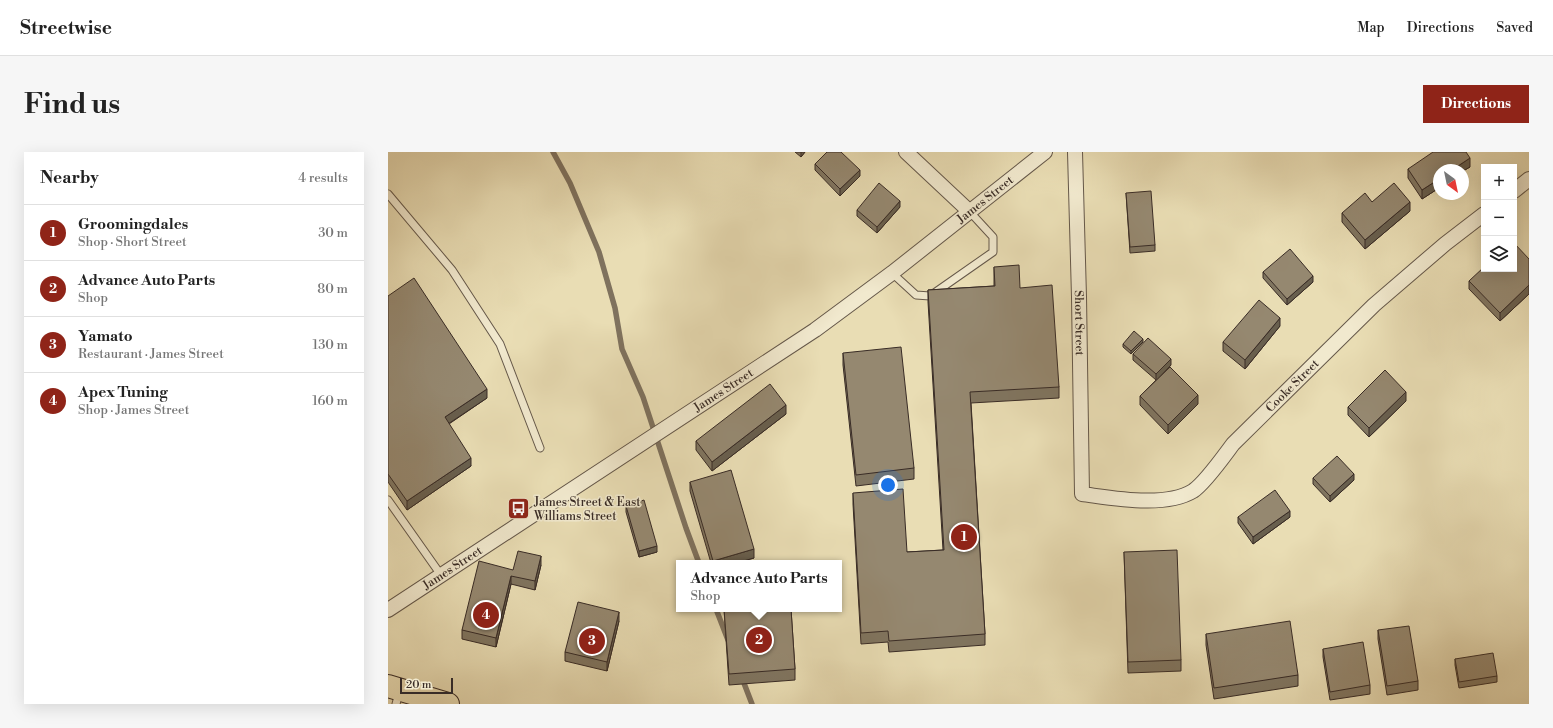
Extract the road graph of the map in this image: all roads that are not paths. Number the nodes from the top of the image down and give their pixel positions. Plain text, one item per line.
1 (906, 152) edge
2 (1045, 152) edge
3 (1075, 152) edge
4 (1529, 179) edge
5 (1517, 189) edge
6 (388, 194) edge
7 (970, 212) junction
8 (1481, 216) edge
9 (892, 273) junction
10 (540, 448) dead end
11 (1082, 494) joint
12 (388, 500) edge
13 (441, 575) junction
14 (388, 610) edge
15 (395, 694) edge
16 (444, 704) edge

1 - 7 street
2 - 7 street, James Street
3 - 11 street, Short Street
4 - 5 street
6 - 10 lane
7 - 9 street, James Street
7 - 9 lane
8 - 11 street, Cooke Street
9 - 13 street, James Street
12 - 13 lane
13 - 14 street, James Street
15 - 16 main road

